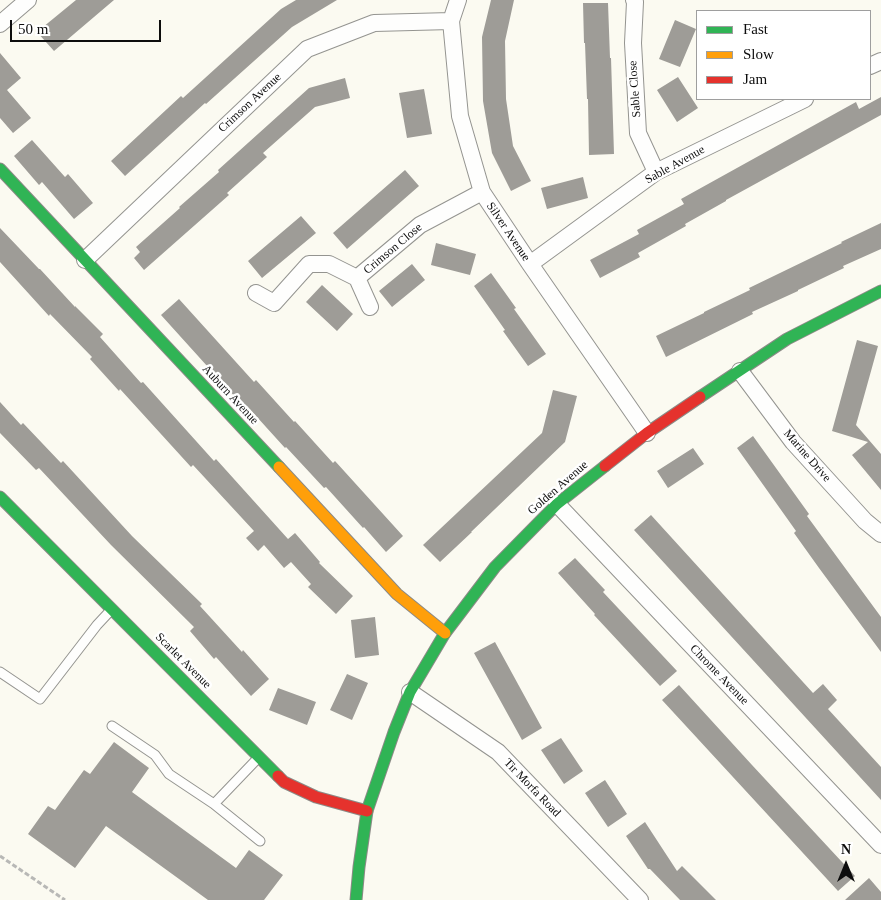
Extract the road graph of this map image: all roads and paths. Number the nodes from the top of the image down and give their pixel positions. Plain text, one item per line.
1 (28, 0) edge
2 (458, 0) edge
3 (638, 1) edge
4 (451, 21) junction
5 (0, 24) edge
6 (802, 100) edge
7 (0, 169) edge
8 (656, 172) junction
9 (482, 192) junction
10 (85, 260) junction
11 (530, 264) junction
12 (357, 278) junction
13 (881, 291) edge
14 (256, 293) dead end
15 (370, 307) dead end
16 (740, 371) junction
17 (647, 433) junction
18 (0, 496) edge
19 (557, 504) junction
20 (881, 534) edge
21 (112, 609) junction
22 (445, 633) junction
23 (0, 672) edge
24 (410, 692) junction
25 (112, 726) dead end
26 (259, 757) junction
27 (214, 804) junction
28 (366, 811) junction
29 (260, 841) dead end
30 (881, 845) edge
31 (0, 856) edge
32 (65, 900) edge
33 (356, 900) edge
34 (640, 900) edge

1 - 5 street
2 - 4 street, Silver Avenue
3 - 8 street, Sable Close
4 - 9 street, Silver Avenue
4 - 10 street, Crimson Avenue
6 - 8 street, Sable Avenue
7 - 10 street, Auburn Avenue
8 - 11 street, Sable Avenue
9 - 11 street, Silver Avenue
9 - 12 street, Crimson Close
10 - 22 street, Auburn Avenue
11 - 17 street, Silver Avenue
12 - 14 street, Crimson Close
12 - 15 street, Crimson Close
13 - 16 street, Golden Avenue
16 - 17 street, Golden Avenue
16 - 20 street, Marine Drive
17 - 19 street, Golden Avenue
18 - 21 street, Scarlet Avenue
19 - 22 street, Golden Avenue
19 - 30 street, Chrome Avenue
21 - 23 lane
21 - 26 street, Scarlet Avenue
22 - 24 street, Golden Avenue
24 - 28 street, Golden Avenue
24 - 34 street, Tir Morfa Road
25 - 27 lane
26 - 27 lane
26 - 28 street, Scarlet Avenue
27 - 29 lane
28 - 33 street, Golden Avenue
31 - 32 path

